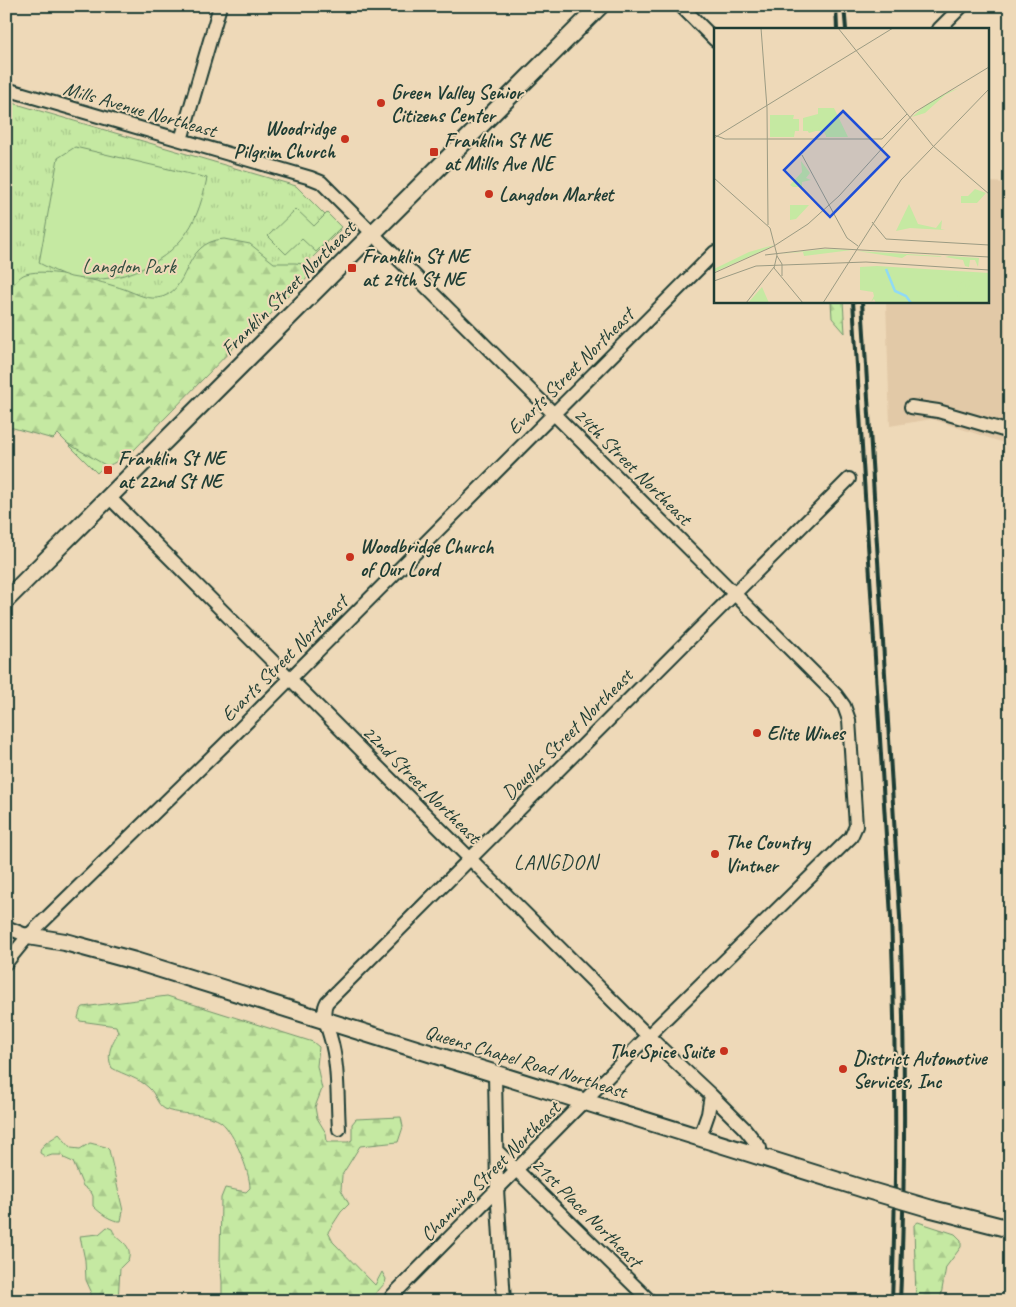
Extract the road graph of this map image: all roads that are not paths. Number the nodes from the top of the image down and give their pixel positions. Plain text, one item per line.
1 (600, 6) edge
2 (681, 6) edge
3 (962, 6) edge
4 (216, 7) edge
5 (940, 28) edge
6 (714, 39) edge
7 (6, 89) edge
8 (181, 140) junction
9 (321, 182) joint
10 (373, 233) junction
11 (714, 253) edge
12 (910, 407) dead end
13 (554, 414) junction
14 (1010, 432) edge
15 (849, 479) dead end
16 (110, 497) junction
17 (734, 593) junction
18 (6, 600) edge
19 (290, 678) junction
20 (856, 807) joint
21 (470, 858) junction
22 (6, 927) edge
23 (28, 936) junction
24 (6, 962) edge
25 (326, 1021) junction
26 (648, 1036) junction
27 (495, 1074) junction
28 (711, 1095) junction
29 (585, 1101) junction
30 (339, 1129) dead end
31 (700, 1137) junction
32 (760, 1148) dead end
33 (497, 1151) junction
34 (517, 1169) junction
35 (498, 1189) junction
36 (1010, 1229) edge
37 (390, 1301) edge
38 (504, 1301) edge
39 (650, 1301) edge

1 - 10 street, Franklin Street Northeast
2 - 6 street
3 - 5 street
4 - 8 street
7 - 8 street, Mills Avenue Northeast
8 - 9 street, Mills Avenue Northeast
9 - 10 street, 24th Street Northeast
10 - 13 street, 24th Street Northeast
10 - 16 street, Franklin Street Northeast
11 - 13 street, Evarts Street Northeast
12 - 14 street
13 - 17 street, 24th Street Northeast
13 - 19 street, Evarts Street Northeast
15 - 17 street, Douglas Street Northeast
16 - 18 street, Franklin Street Northeast
16 - 19 street, 22nd Street Northeast
17 - 20 street, 24th Street Northeast
17 - 21 street, Douglas Street Northeast
19 - 21 street, 22nd Street Northeast
19 - 23 street, Evarts Street Northeast
20 - 26 street, Channing Street Northeast
21 - 25 street, Douglas Street Northeast
21 - 26 street, 22nd Street Northeast
22 - 23 street
23 - 24 street, Evarts Street Northeast
23 - 25 street, Queens Chapel Road Northeast
25 - 27 street, Queens Chapel Road Northeast
25 - 30 street
26 - 28 street, 22nd Street Northeast
26 - 29 street, Channing Street Northeast
27 - 29 street, Queens Chapel Road Northeast
27 - 33 street
28 - 31 street
28 - 32 street, 22nd Street Northeast
29 - 31 street, Queens Chapel Road Northeast
29 - 34 street, Channing Street Northeast
31 - 36 street, Queens Chapel Road Northeast, bridge
33 - 34 street, 21st Place Northeast
33 - 35 street
34 - 35 street, Channing Street Northeast
34 - 39 street, 21st Place Northeast
35 - 37 street, Channing Street Northeast
35 - 38 street

